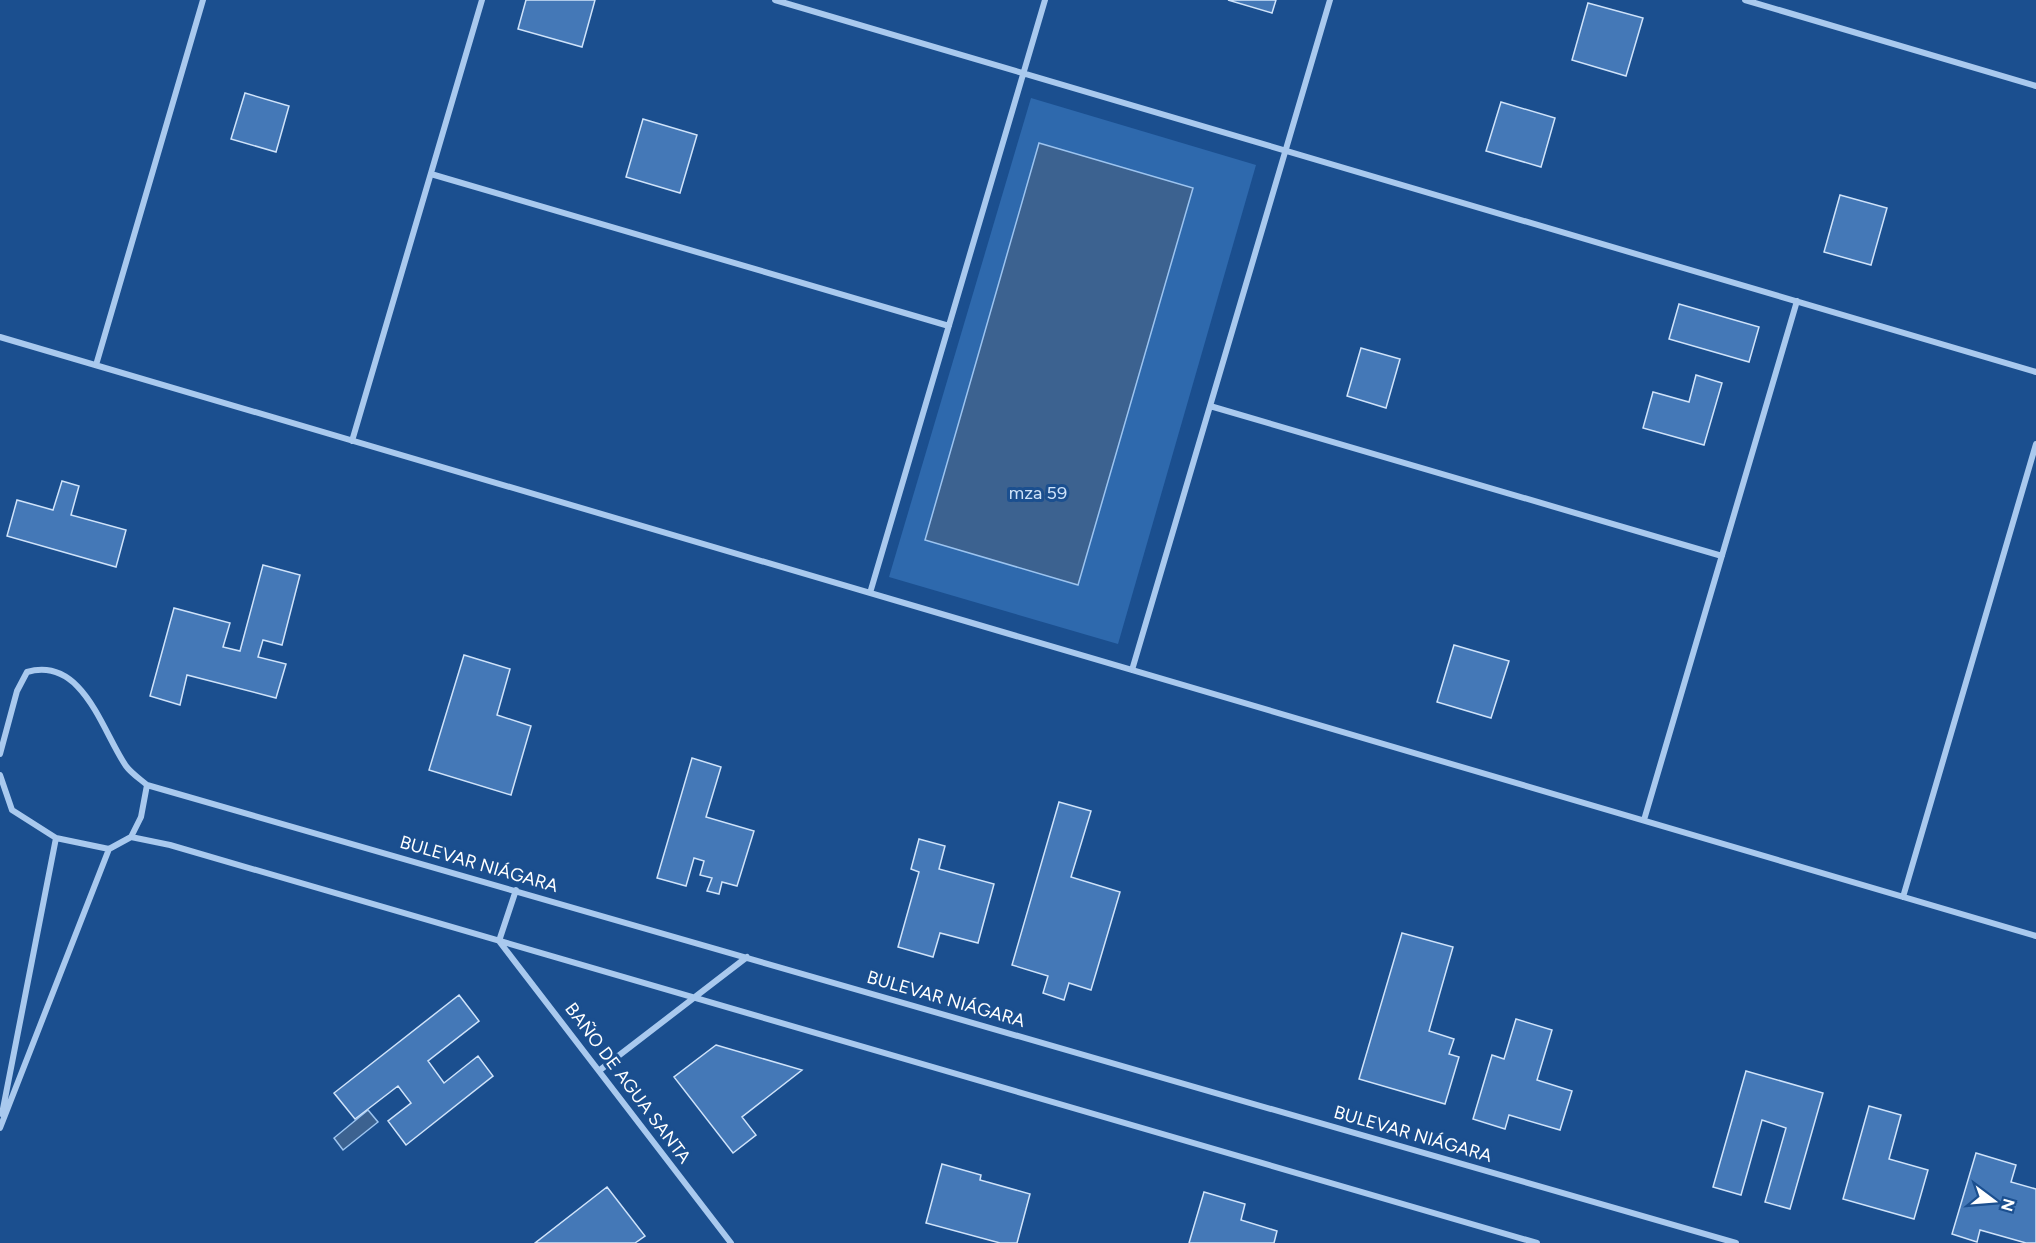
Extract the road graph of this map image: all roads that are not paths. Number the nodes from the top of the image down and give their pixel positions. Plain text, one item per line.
1 (204, 0) edge
2 (482, 0) edge
3 (775, 0) edge
4 (1045, 0) edge
5 (1330, 0) edge
6 (1745, 0) edge
7 (1023, 73) junction
8 (2036, 86) edge
9 (1285, 150) junction
10 (431, 174) junction
11 (1797, 301) junction
12 (949, 326) junction
13 (0, 337) edge
14 (96, 365) junction
15 (2036, 372) edge
16 (1210, 406) junction
17 (352, 441) junction
18 (2036, 444) edge
19 (1722, 556) junction
20 (870, 593) junction
21 (1132, 670) junction
22 (0, 754) edge
23 (0, 775) edge
24 (147, 785) junction
25 (1644, 820) junction
26 (131, 837) junction
27 (56, 838) junction
28 (109, 849) junction
29 (516, 890) junction
30 (1903, 897) junction
31 (2036, 936) edge
32 (500, 941) junction
33 (747, 957) junction
34 (694, 998) junction
35 (600, 1070) junction
36 (0, 1126) edge
37 (731, 1243) edge
38 (1538, 1243) edge
39 (1736, 1243) edge

1 - 14 street
2 - 10 street
3 - 7 street
4 - 7 street
5 - 9 street
6 - 8 street
7 - 9 street
7 - 12 street
9 - 11 street
9 - 16 street
10 - 12 street
10 - 17 street
11 - 15 street
11 - 19 street
12 - 20 street
13 - 14 street
14 - 17 street
16 - 19 street
16 - 21 street
17 - 20 street
18 - 30 street
19 - 25 street
20 - 21 street
21 - 25 street
22 - 24 street, BULEVAR NIÁGARA
23 - 27 street
24 - 26 street
24 - 29 street, BULEVAR NIÁGARA
25 - 30 street
26 - 28 street
26 - 32 street
27 - 28 street
27 - 36 street
28 - 36 street
29 - 32 street
29 - 33 street, BULEVAR NIÁGARA
30 - 31 street
32 - 34 street
32 - 35 street, BAÑO DE AGUA SANTA
33 - 34 street
33 - 39 street, BULEVAR NIÁGARA
34 - 35 street
34 - 38 street
35 - 37 street, BAÑO DE AGUA SANTA

